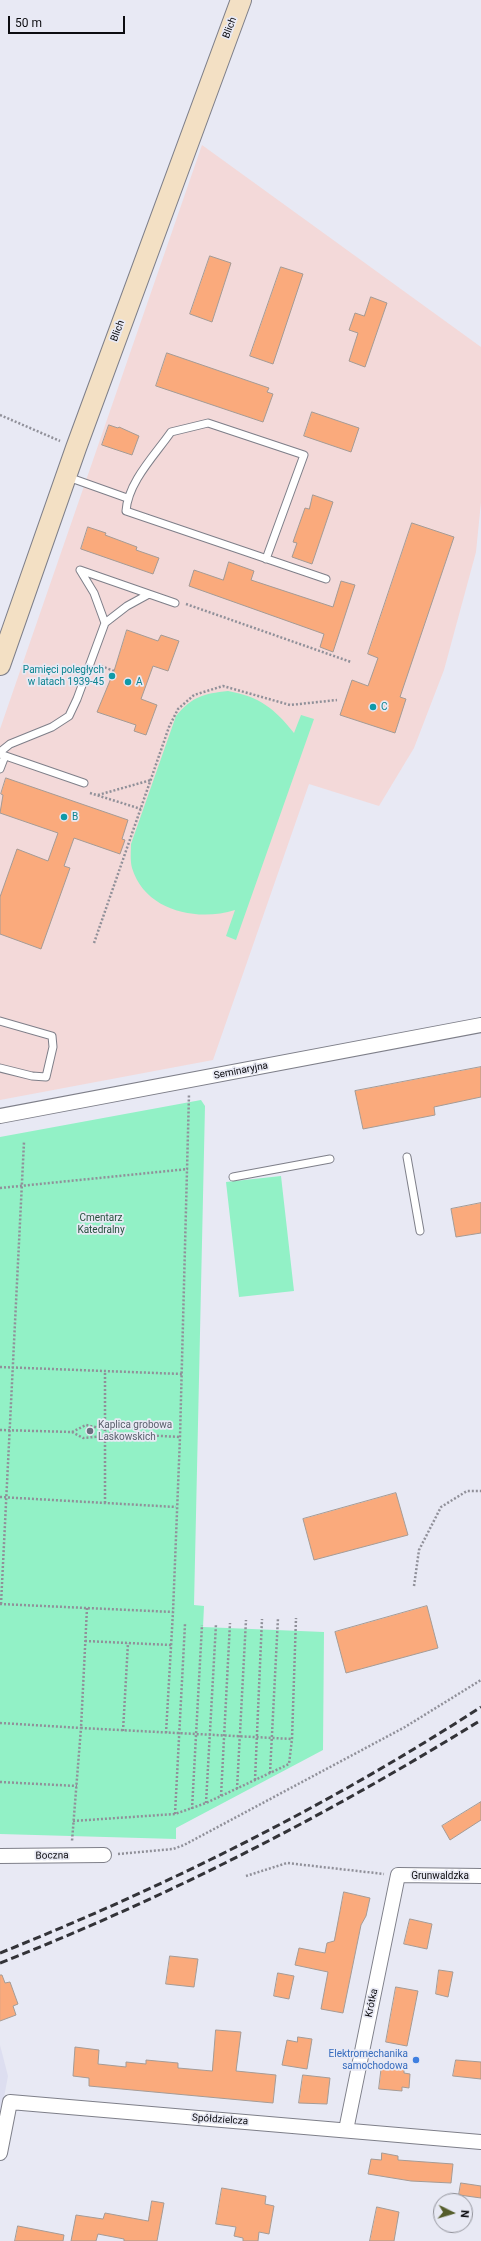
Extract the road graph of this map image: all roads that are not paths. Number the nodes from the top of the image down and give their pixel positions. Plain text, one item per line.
1 (241, 0) edge
2 (65, 476) junction
3 (127, 498) junction
4 (266, 558) junction
5 (326, 579) dead end
6 (149, 594) junction
7 (175, 603) road end
8 (105, 622) junction
9 (0, 665) edge
10 (2, 754) edge
11 (0, 769) edge
12 (84, 783) road end
13 (0, 1021) edge
14 (481, 1025) edge
15 (0, 1068) edge
16 (1, 1116) edge
17 (407, 1157) dead end
18 (330, 1159) dead end
19 (233, 1177) dead end
20 (420, 1231) dead end
21 (104, 1855) road end
22 (0, 1856) edge
23 (398, 1876) joint
24 (481, 1876) edge
25 (346, 2130) junction
26 (481, 2142) edge
27 (0, 2153) edge

1 - 2 street, Blich
2 - 3 lane
2 - 9 street, Blich
3 - 4 lane
3 - 4 lane
4 - 5 lane
6 - 7 lane
6 - 8 lane
6 - 8 lane
8 - 10 lane
10 - 11 lane
10 - 12 lane
13 - 15 lane
14 - 16 street, Seminaryjna
17 - 20 lane
18 - 19 lane
21 - 22 street, Boczna
23 - 24 street, Grunwaldzka
23 - 25 street, Krótka
25 - 26 street, Spółdzielcza
25 - 27 street, Spółdzielcza

